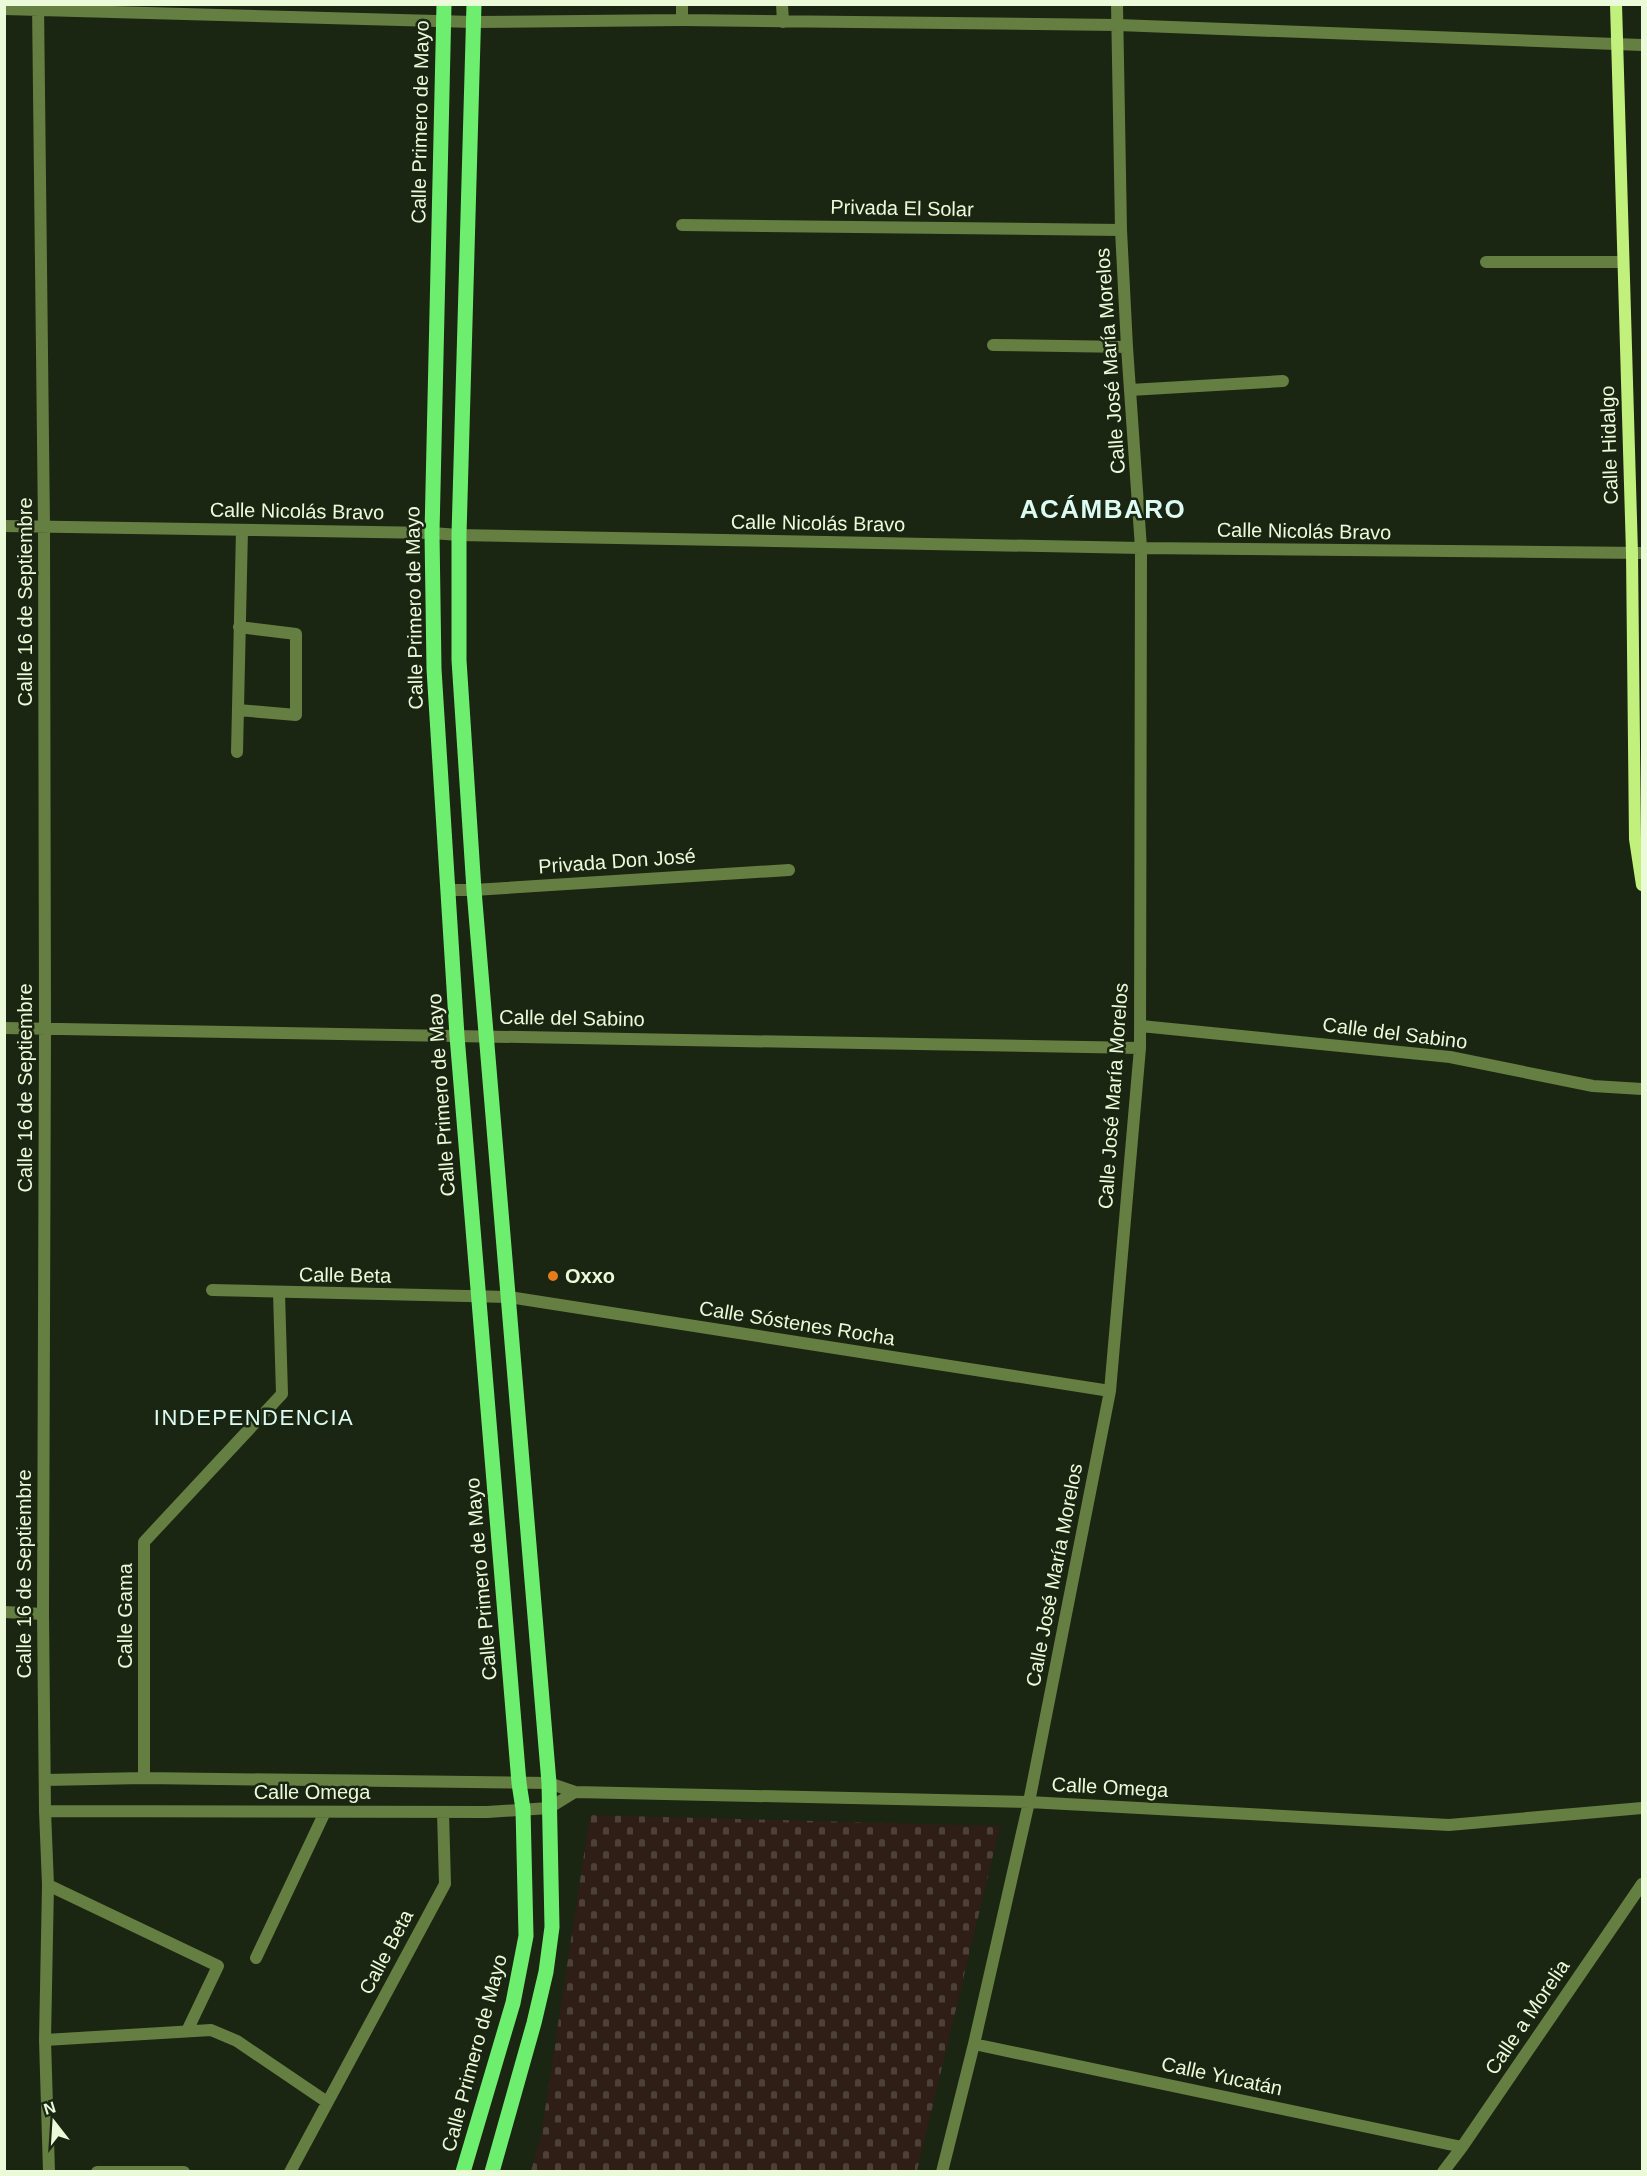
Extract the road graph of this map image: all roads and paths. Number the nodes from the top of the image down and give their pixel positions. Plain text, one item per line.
1 (444, 4) edge
2 (474, 4) edge
3 (682, 4) edge
4 (782, 4) edge
5 (1117, 4) edge
6 (1616, 4) edge
7 (38, 7) edge
8 (4, 9) edge
9 (682, 20) junction
10 (444, 21) junction
11 (473, 22) junction
12 (783, 22) junction
13 (1118, 25) junction
14 (1617, 45) junction
15 (1642, 45) edge
16 (682, 225) dead end
17 (1121, 230) junction
18 (1486, 262) dead end
19 (1623, 262) junction
20 (993, 345) dead end
21 (1127, 347) junction
22 (1283, 381) dead end
23 (1130, 390) junction
24 (4, 526) edge
25 (44, 527) junction
26 (242, 530) junction
27 (432, 533) junction
28 (459, 535) junction
29 (1142, 548) junction
30 (1637, 553) edge
31 (240, 627) junction
32 (238, 710) junction
33 (237, 752) dead end
34 (789, 870) dead end
35 (1642, 885) edge
36 (447, 890) junction
37 (474, 890) junction
38 (1141, 1026) junction
39 (4, 1028) edge
40 (45, 1029) junction
41 (486, 1035) junction
42 (457, 1036) junction
43 (1140, 1048) junction
44 (1642, 1089) edge
45 (212, 1290) dead end
46 (279, 1293) junction
47 (478, 1297) junction
48 (509, 1297) junction
49 (1110, 1391) junction
50 (4, 1612) edge
51 (43, 1614) junction
52 (144, 1778) junction
53 (45, 1779) junction
54 (519, 1783) junction
55 (549, 1783) junction
56 (575, 1792) junction
57 (1029, 1802) junction
58 (549, 1808) junction
59 (1642, 1808) edge
60 (523, 1809) junction
61 (45, 1811) junction
62 (325, 1812) junction
63 (443, 1812) junction
64 (1642, 1884) edge
65 (48, 1885) junction
66 (256, 1958) dead end
67 (187, 2031) junction
68 (45, 2040) junction
69 (974, 2044) junction
70 (327, 2102) junction
71 (1462, 2147) junction
72 (49, 2172) edge
73 (97, 2172) edge
74 (184, 2172) edge
75 (290, 2172) edge
76 (463, 2172) edge
77 (492, 2172) edge
78 (942, 2172) edge
79 (1443, 2172) edge

1 - 10 main road, Calle Primero de Mayo
2 - 11 main road
3 - 9 street
4 - 12 street
5 - 13 street, Calle José María Morelos
6 - 14 street, Calle Hidalgo
7 - 8 street
7 - 10 street
7 - 25 street, Calle 16 de Septiembre
9 - 11 street
9 - 12 street
10 - 11 street
10 - 27 main road, Calle Primero de Mayo
11 - 28 main road
12 - 13 street
13 - 14 street
13 - 17 street, Calle José María Morelos
14 - 15 street
14 - 19 street, Calle Hidalgo
16 - 17 street, Privada El Solar
17 - 21 street, Calle José María Morelos
18 - 19 street
19 - 30 street, Calle Hidalgo
20 - 21 street
21 - 23 street, Calle José María Morelos
22 - 23 street
23 - 29 street, Calle José María Morelos
24 - 25 street, Calle Nicolás Bravo
25 - 26 street, Calle Nicolás Bravo
25 - 40 street, Calle 16 de Septiembre
26 - 27 street, Calle Nicolás Bravo
26 - 31 street
27 - 28 street, Calle Nicolás Bravo
27 - 36 main road, Calle Primero de Mayo
28 - 29 street, Calle Nicolás Bravo
28 - 37 main road
29 - 30 street, Calle Nicolás Bravo
29 - 38 street, Calle José María Morelos
30 - 35 street, Calle Hidalgo
31 - 32 street
31 - 32 street
32 - 33 street
34 - 37 street, Privada Don José
36 - 37 street, Privada Don José
36 - 42 main road, Calle Primero de Mayo
37 - 41 main road
38 - 43 street, Calle José María Morelos
38 - 44 street, Calle del Sabino
39 - 40 street, Calle del Sabino
40 - 42 street, Calle del Sabino
40 - 51 street, Calle 16 de Septiembre
41 - 42 street, Calle del Sabino
41 - 43 street, Calle del Sabino
41 - 48 main road
42 - 47 main road, Calle Primero de Mayo
43 - 49 street, Calle José María Morelos
45 - 46 street, Calle Beta
46 - 47 street, Calle Beta
46 - 52 street, Calle Gama
47 - 48 street, Calle Sóstenes Rocha
47 - 54 main road, Calle Primero de Mayo
48 - 49 street, Calle Sóstenes Rocha
48 - 55 main road
49 - 57 street, Calle José María Morelos
50 - 51 street
51 - 53 street, Calle 16 de Septiembre
52 - 53 street, Calle Omega
52 - 54 street, Calle Omega
53 - 61 street, Calle 16 de Septiembre
54 - 55 street, Calle Omega
54 - 60 main road, Calle Primero de Mayo
55 - 56 street, Calle Omega
55 - 58 main road
56 - 57 street, Calle Omega
56 - 58 street, Calle Omega
57 - 59 street, Calle Omega
57 - 69 street, Calle José María Morelos
58 - 60 street, Calle Omega
58 - 77 main road
60 - 63 street, Calle Omega
60 - 76 main road, Calle Primero de Mayo
61 - 62 street, Calle Omega
61 - 65 street, Calle 16 de Septiembre
62 - 63 street, Calle Omega
62 - 66 street
63 - 70 street, Calle Beta
64 - 71 street, Calle a Morelia
65 - 67 street
65 - 68 street, Calle 16 de Septiembre
67 - 68 street
67 - 70 street
68 - 72 street, Calle 16 de Septiembre
69 - 71 street, Calle Yucatán
69 - 78 street, Calle José María Morelos
70 - 75 street, Calle Beta
71 - 79 street, Calle a Morelia
73 - 74 street

